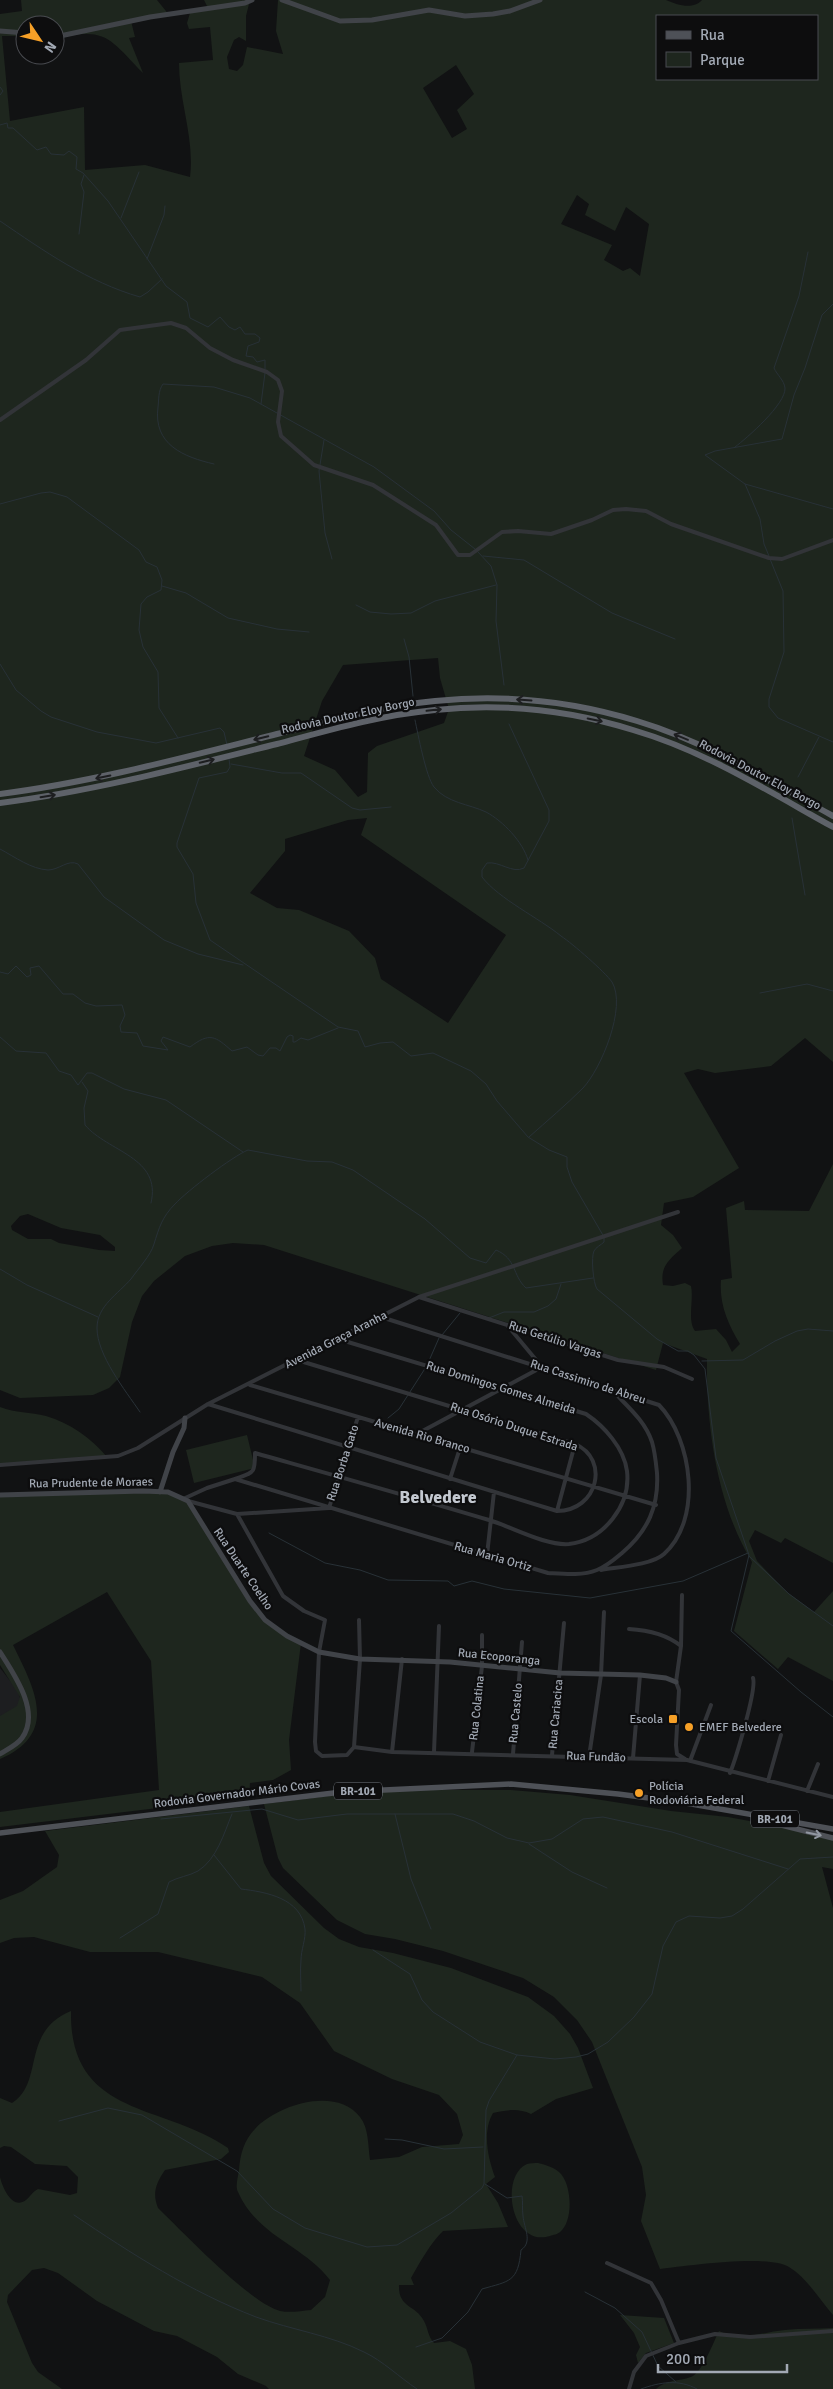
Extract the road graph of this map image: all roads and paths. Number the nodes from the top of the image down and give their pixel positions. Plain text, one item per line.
1 (252, 0) edge
2 (282, 0) edge
3 (540, 0) edge
4 (0, 31) edge
5 (15, 32) edge
6 (65, 35) edge
7 (0, 420) edge
8 (833, 540) edge
9 (0, 794) edge
10 (0, 803) edge
11 (833, 816) edge
12 (833, 827) edge
13 (678, 1212) dead end
14 (419, 1297) junction
15 (381, 1317) junction
16 (507, 1325) junction
17 (338, 1339) junction
18 (297, 1360) junction
19 (542, 1367) junction
20 (692, 1379) dead end
21 (250, 1384) junction
22 (504, 1388) junction
23 (613, 1392) junction
24 (208, 1404) junction
25 (461, 1410) junction
26 (358, 1417) junction
27 (185, 1418) junction
28 (414, 1435) junction
29 (575, 1444) junction
30 (348, 1448) junction
31 (460, 1448) junction
32 (0, 1465) edge
33 (339, 1477) junction
34 (566, 1478) junction
35 (235, 1480) junction
36 (450, 1480) junction
37 (594, 1487) junction
38 (160, 1492) junction
39 (494, 1492) junction
40 (0, 1495) edge
41 (625, 1496) junction
42 (186, 1500) junction
43 (656, 1504) junction
44 (329, 1508) junction
45 (557, 1512) junction
46 (237, 1514) junction
47 (491, 1521) junction
48 (487, 1555) junction
49 (597, 1570) junction
50 (682, 1595) dead end
51 (604, 1612) dead end
52 (359, 1620) dead end
53 (564, 1623) dead end
54 (439, 1626) dead end
55 (629, 1629) dead end
56 (482, 1635) dead end
57 (522, 1642) dead end
58 (681, 1646) junction
59 (0, 1652) edge
60 (319, 1652) junction
61 (360, 1659) junction
62 (402, 1659) junction
63 (440, 1661) junction
64 (482, 1666) junction
65 (520, 1670) junction
66 (560, 1673) junction
67 (601, 1675) junction
68 (640, 1675) junction
69 (753, 1678) dead end
70 (676, 1682) junction
71 (711, 1705) dead end
72 (781, 1735) dead end
73 (354, 1749) junction
74 (392, 1752) junction
75 (434, 1752) junction
76 (472, 1752) junction
77 (0, 1754) edge
78 (513, 1754) junction
79 (552, 1755) junction
80 (589, 1756) junction
81 (633, 1758) junction
82 (689, 1760) junction
83 (818, 1764) dead end
84 (730, 1772) junction
85 (768, 1781) junction
86 (807, 1790) junction
87 (833, 1797) edge
88 (717, 1808) junction
89 (833, 1830) edge
90 (0, 1834) edge
91 (833, 1838) edge
92 (607, 2263) dead end
93 (833, 2331) edge
94 (680, 2343) junction
95 (629, 2389) edge

1 - 6 street
2 - 3 street
4 - 5 street
7 - 8 street
11 -> 9 highway, Rodovia Doutor Eloy Borgo
10 -> 12 highway, Rodovia Doutor Eloy Borgo
13 - 14 street, Avenida Graça Aranha
14 - 15 street, Avenida Graça Aranha
14 - 16 street, Rua Getúlio Vargas
15 - 17 street, Avenida Graça Aranha
15 - 19 street, Rua Cassimiro de Abreu
16 - 19 street
16 - 20 street, Rua Getúlio Vargas
17 - 18 street, Avenida Graça Aranha
17 - 22 street, Rua Domingos Gomes Almeida
18 - 21 street, Avenida Graça Aranha
18 - 25 street, Rua Osório Duque Estrada
19 - 22 street
19 - 23 street, Rua Cassimiro de Abreu
21 - 24 street, Avenida Graça Aranha
21 - 26 street, Avenida Rio Branco
22 - 25 street
22 - 41 street, Rua Domingos Gomes Almeida
23 - 43 street, Rua Maria Ortiz
23 - 49 street, Rua Cassimiro de Abreu
24 - 27 street, Avenida Graça Aranha
24 - 30 street
25 - 28 street
25 - 29 street, Rua Osório Duque Estrada
26 - 28 street, Avenida Rio Branco
26 - 30 street, Rua Borba Gato
27 - 32 street, Avenida Graça Aranha
27 - 38 street
28 - 31 street, Avenida Rio Branco
29 - 34 street
29 - 37 street, Rua Osório Duque Estrada
30 - 33 street, Rua Borba Gato
30 - 36 street
31 - 34 street, Avenida Rio Branco
31 - 36 street
33 - 35 street, Rua Domingos Gomes Almeida
33 - 44 street, Rua Borba Gato
33 - 47 street, Rua Domingos Gomes Almeida
34 - 37 street, Avenida Rio Branco
34 - 45 street
35 - 42 street
35 - 44 street, Rua Maria Ortiz
36 - 39 street
37 - 41 street, Avenida Rio Branco
37 - 45 street
38 - 40 street, Rua Prudente de Moraes
38 - 42 street, Rua Prudente de Moraes
39 - 45 street
39 - 47 street
41 - 43 street, Avenida Rio Branco
41 - 47 street, Rua Domingos Gomes Almeida
42 - 46 street, Rua Prudente de Moraes
42 - 60 street, Rua Duarte Coelho
43 - 49 street, Rua Maria Ortiz
44 - 46 street, Rua Prudente de Moraes
44 - 48 street, Rua Maria Ortiz
46 - 60 street
47 - 48 street
48 - 49 street, Rua Maria Ortiz
50 - 58 street
51 - 67 street
52 - 61 street
53 - 66 street, Rua Cariacica
54 - 63 street
55 - 58 street
56 - 64 street, Rua Colatina
57 - 65 street, Rua Castelo
58 - 70 street
59 - 77 street
60 - 61 street, Rua Ecoporanga
60 - 73 street
61 - 62 street, Rua Ecoporanga
61 - 73 street
62 - 63 street, Rua Ecoporanga
62 - 74 street
63 - 64 street, Rua Ecoporanga
63 - 75 street
64 - 65 street, Rua Ecoporanga
64 - 76 street, Rua Colatina
65 - 66 street, Rua Ecoporanga
65 - 78 street, Rua Castelo
66 - 67 street, Rua Ecoporanga
66 - 79 street, Rua Cariacica
67 - 68 street, Rua Ecoporanga
67 - 80 street
68 - 70 street, Rua Ecoporanga
68 - 81 street
69 - 84 street
70 - 82 street
71 - 82 street
72 - 85 street
73 - 74 street, Rua Fundão
74 - 75 street, Rua Fundão
75 - 76 street, Rua Fundão
76 - 78 street, Rua Fundão
78 - 79 street, Rua Fundão
79 - 80 street, Rua Fundão
80 - 81 street, Rua Fundão
81 - 82 street, Rua Fundão
82 - 84 street, Rua Fundão
83 - 86 street
84 - 85 street, Rua Fundão
85 - 86 street, Rua Fundão
86 - 87 street, Rua Fundão
88 - 89 main road, Rodovia Governador Mário Covas / BR-101
88 - 90 main road, Rodovia Governador Mário Covas / BR-101
88 -> 91 main road
92 - 94 street
93 - 94 street
94 - 95 street

